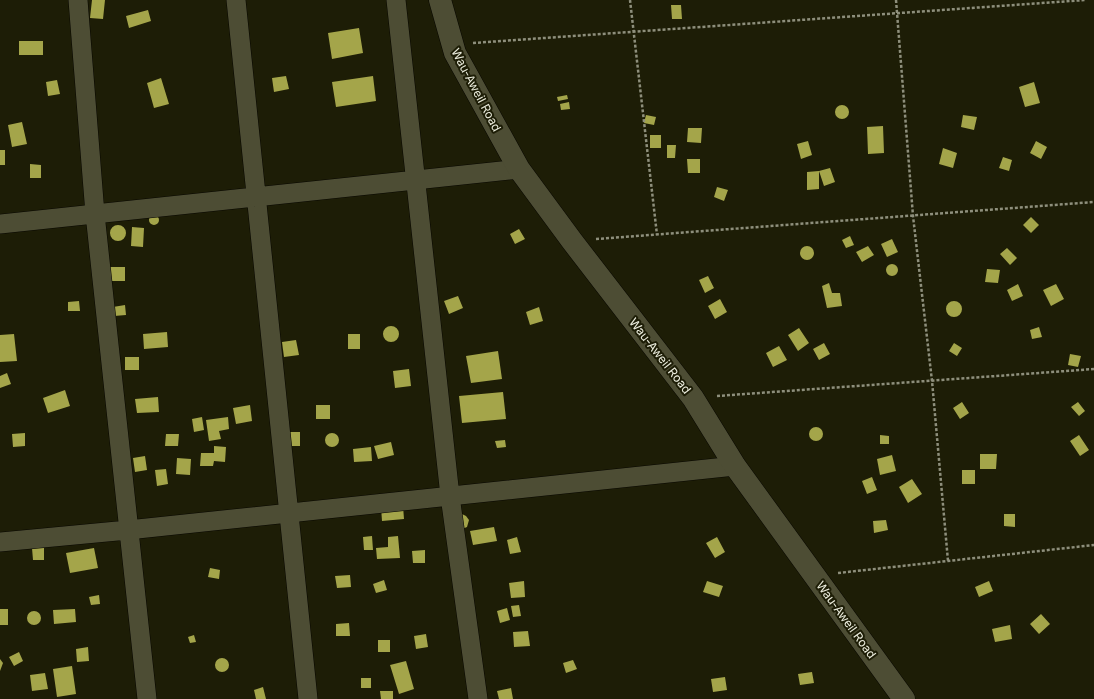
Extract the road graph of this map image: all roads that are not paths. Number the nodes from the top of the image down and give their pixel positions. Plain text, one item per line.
1 (78, 0) edge
2 (236, 0) edge
3 (396, 0) edge
4 (440, 0) edge
5 (519, 170) junction
6 (416, 180) junction
7 (256, 197) junction
8 (95, 214) junction
9 (0, 224) edge
10 (735, 466) junction
11 (450, 496) junction
12 (288, 513) junction
13 (128, 530) junction
14 (0, 542) edge
15 (147, 699) edge
16 (308, 699) edge
17 (478, 699) edge
18 (904, 699) edge

1 - 8 street
2 - 7 street
3 - 6 street
4 - 5 street, Wau-Aweil Road
5 - 6 street
5 - 10 street, Wau-Aweil Road
6 - 7 street
6 - 11 street
7 - 8 street
7 - 12 street
8 - 9 street
8 - 13 street
10 - 11 street
10 - 18 street, Wau-Aweil Road
11 - 12 street
11 - 17 street
12 - 13 street
12 - 16 street
13 - 14 street
13 - 15 street

